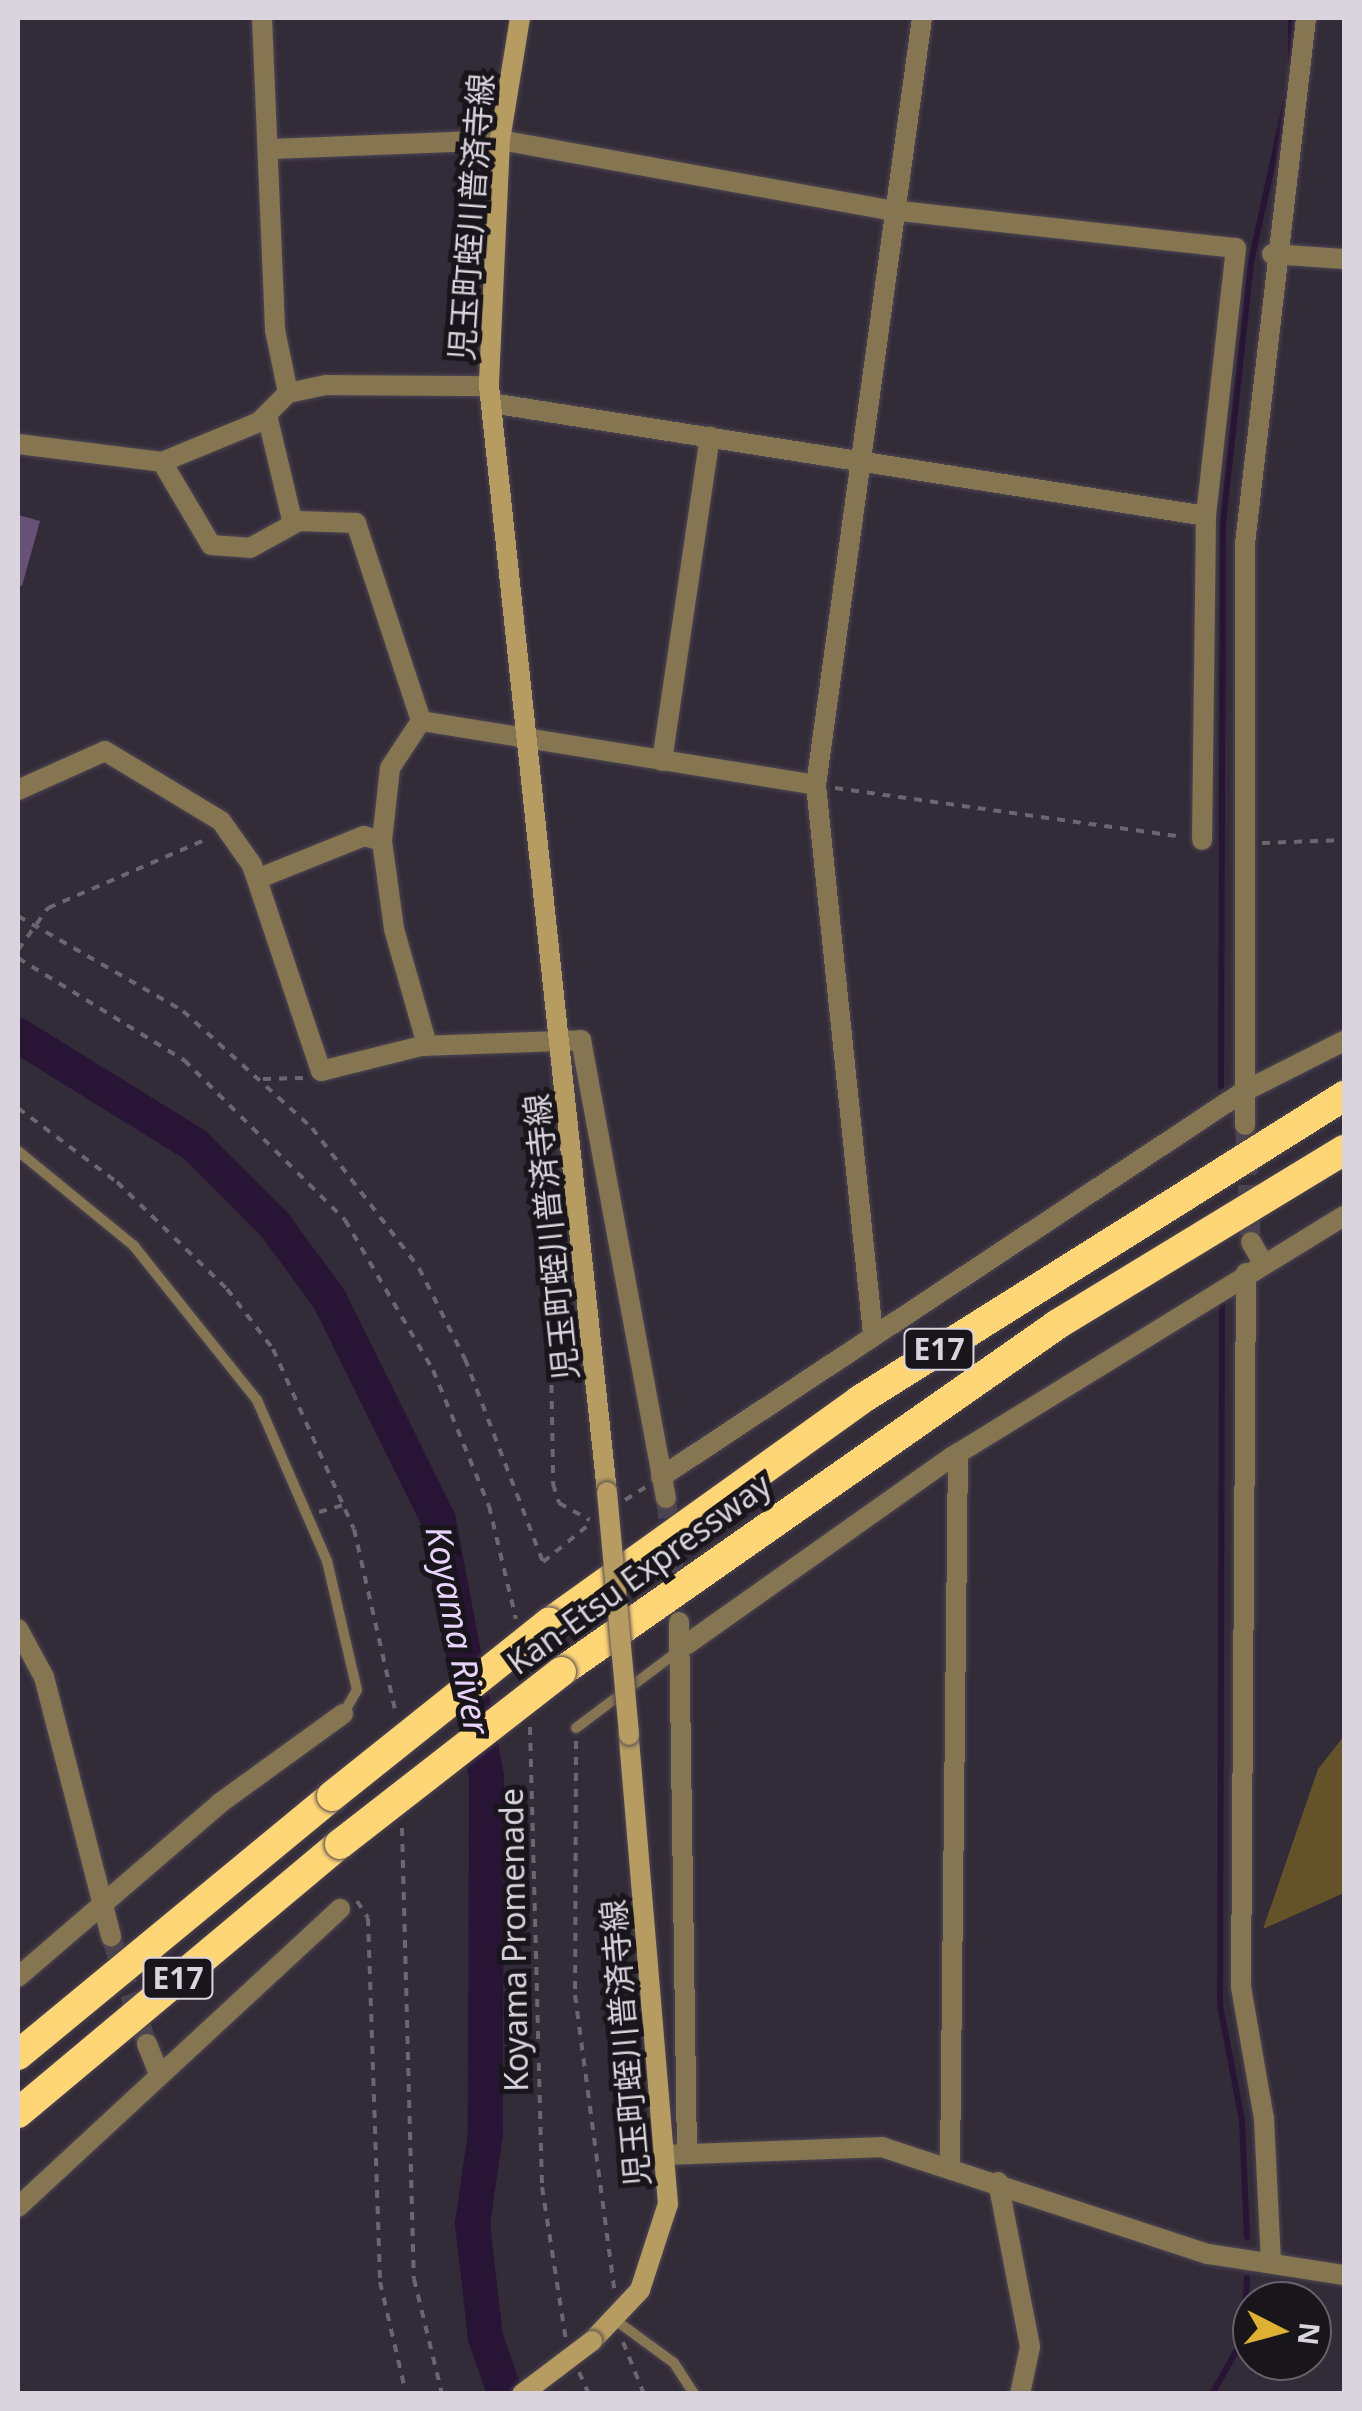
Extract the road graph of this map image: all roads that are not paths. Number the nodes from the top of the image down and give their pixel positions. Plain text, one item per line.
1 (262, 18) edge
2 (520, 18) edge
3 (922, 18) edge
4 (1306, 18) edge
5 (500, 140) junction
6 (269, 149) junction
7 (891, 210) junction
8 (1272, 254) junction
9 (1344, 259) edge
10 (288, 393) junction
11 (490, 395) junction
12 (267, 414) junction
13 (710, 437) junction
14 (18, 444) edge
15 (859, 460) junction
16 (162, 462) junction
17 (1206, 516) junction
18 (292, 524) junction
19 (422, 721) junction
20 (528, 738) junction
21 (662, 761) junction
22 (816, 786) junction
23 (18, 790) edge
24 (1202, 840) road end
25 (382, 841) junction
26 (257, 879) junction
27 (561, 1037) junction
28 (1344, 1041) edge
29 (427, 1046) junction
30 (1243, 1092) junction
31 (1344, 1096) edge
32 (1246, 1124) tunnel mouth
33 (18, 1150) edge
34 (1344, 1150) edge
35 (1344, 1216) edge
36 (1251, 1242) tunnel mouth
37 (1254, 1268) junction
38 (874, 1334) junction
39 (958, 1453) junction
40 (661, 1477) junction
41 (666, 1498) tunnel mouth
42 (679, 1622) tunnel mouth
43 (18, 1630) edge
44 (686, 1645) junction
45 (343, 1714) joint
46 (576, 1728) road end
47 (104, 1900) junction
48 (340, 1910) road end
49 (112, 1937) tunnel mouth
50 (18, 1977) edge
51 (147, 2044) tunnel mouth
52 (18, 2055) edge
53 (159, 2074) junction
54 (18, 2114) edge
55 (676, 2154) junction
56 (950, 2166) junction
57 (998, 2182) junction
58 (18, 2206) edge
59 (1271, 2263) junction
60 (1344, 2275) edge
61 (618, 2322) junction
62 (522, 2394) edge
63 (694, 2394) edge
64 (1020, 2394) edge

1 - 6 street
2 - 5 main road, 児玉町蛭川普済寺線
3 - 7 street
4 - 8 street
5 - 6 street
5 - 7 street
5 - 11 main road, 児玉町蛭川普済寺線
6 - 10 street
7 - 15 street
7 - 17 street
8 - 9 street
8 - 30 street
10 - 11 street
10 - 12 street
11 - 13 street
11 - 20 main road, 児玉町蛭川普済寺線
12 - 16 street
12 - 18 street
13 - 15 street
13 - 21 street
14 - 16 street
15 - 17 street
15 - 22 street
16 - 18 street
17 - 24 street
18 - 19 street
19 - 20 street
19 - 25 street
20 - 21 street
20 - 27 main road, 児玉町蛭川普済寺線
21 - 22 street
22 - 38 street
23 - 26 street
25 - 26 street
25 - 29 street
26 - 29 street
27 - 29 street
27 - 40 street
27 - 55 main road, 児玉町蛭川普済寺線, bridge
28 - 30 street
30 - 32 street
30 - 38 street
31 - 52 highway, Kan-Etsu Expressway / E17, bridge
33 - 45 lane
34 - 54 highway, Kan-Etsu Expressway / E17, bridge
35 - 37 street
36 - 37 street
37 - 39 street
37 - 59 street
38 - 40 street
39 - 44 street
39 - 56 street
40 - 41 street
42 - 44 street
43 - 47 street
44 - 46 lane
44 - 55 street
45 - 47 street
47 - 49 street
47 - 50 street
48 - 53 street
51 - 53 street
53 - 58 street
55 - 56 street
55 - 61 main road, 児玉町蛭川普済寺線
56 - 57 street
57 - 59 street
57 - 64 street
59 - 60 street
61 - 62 main road, 児玉町蛭川普済寺線, bridge
61 - 63 lane

